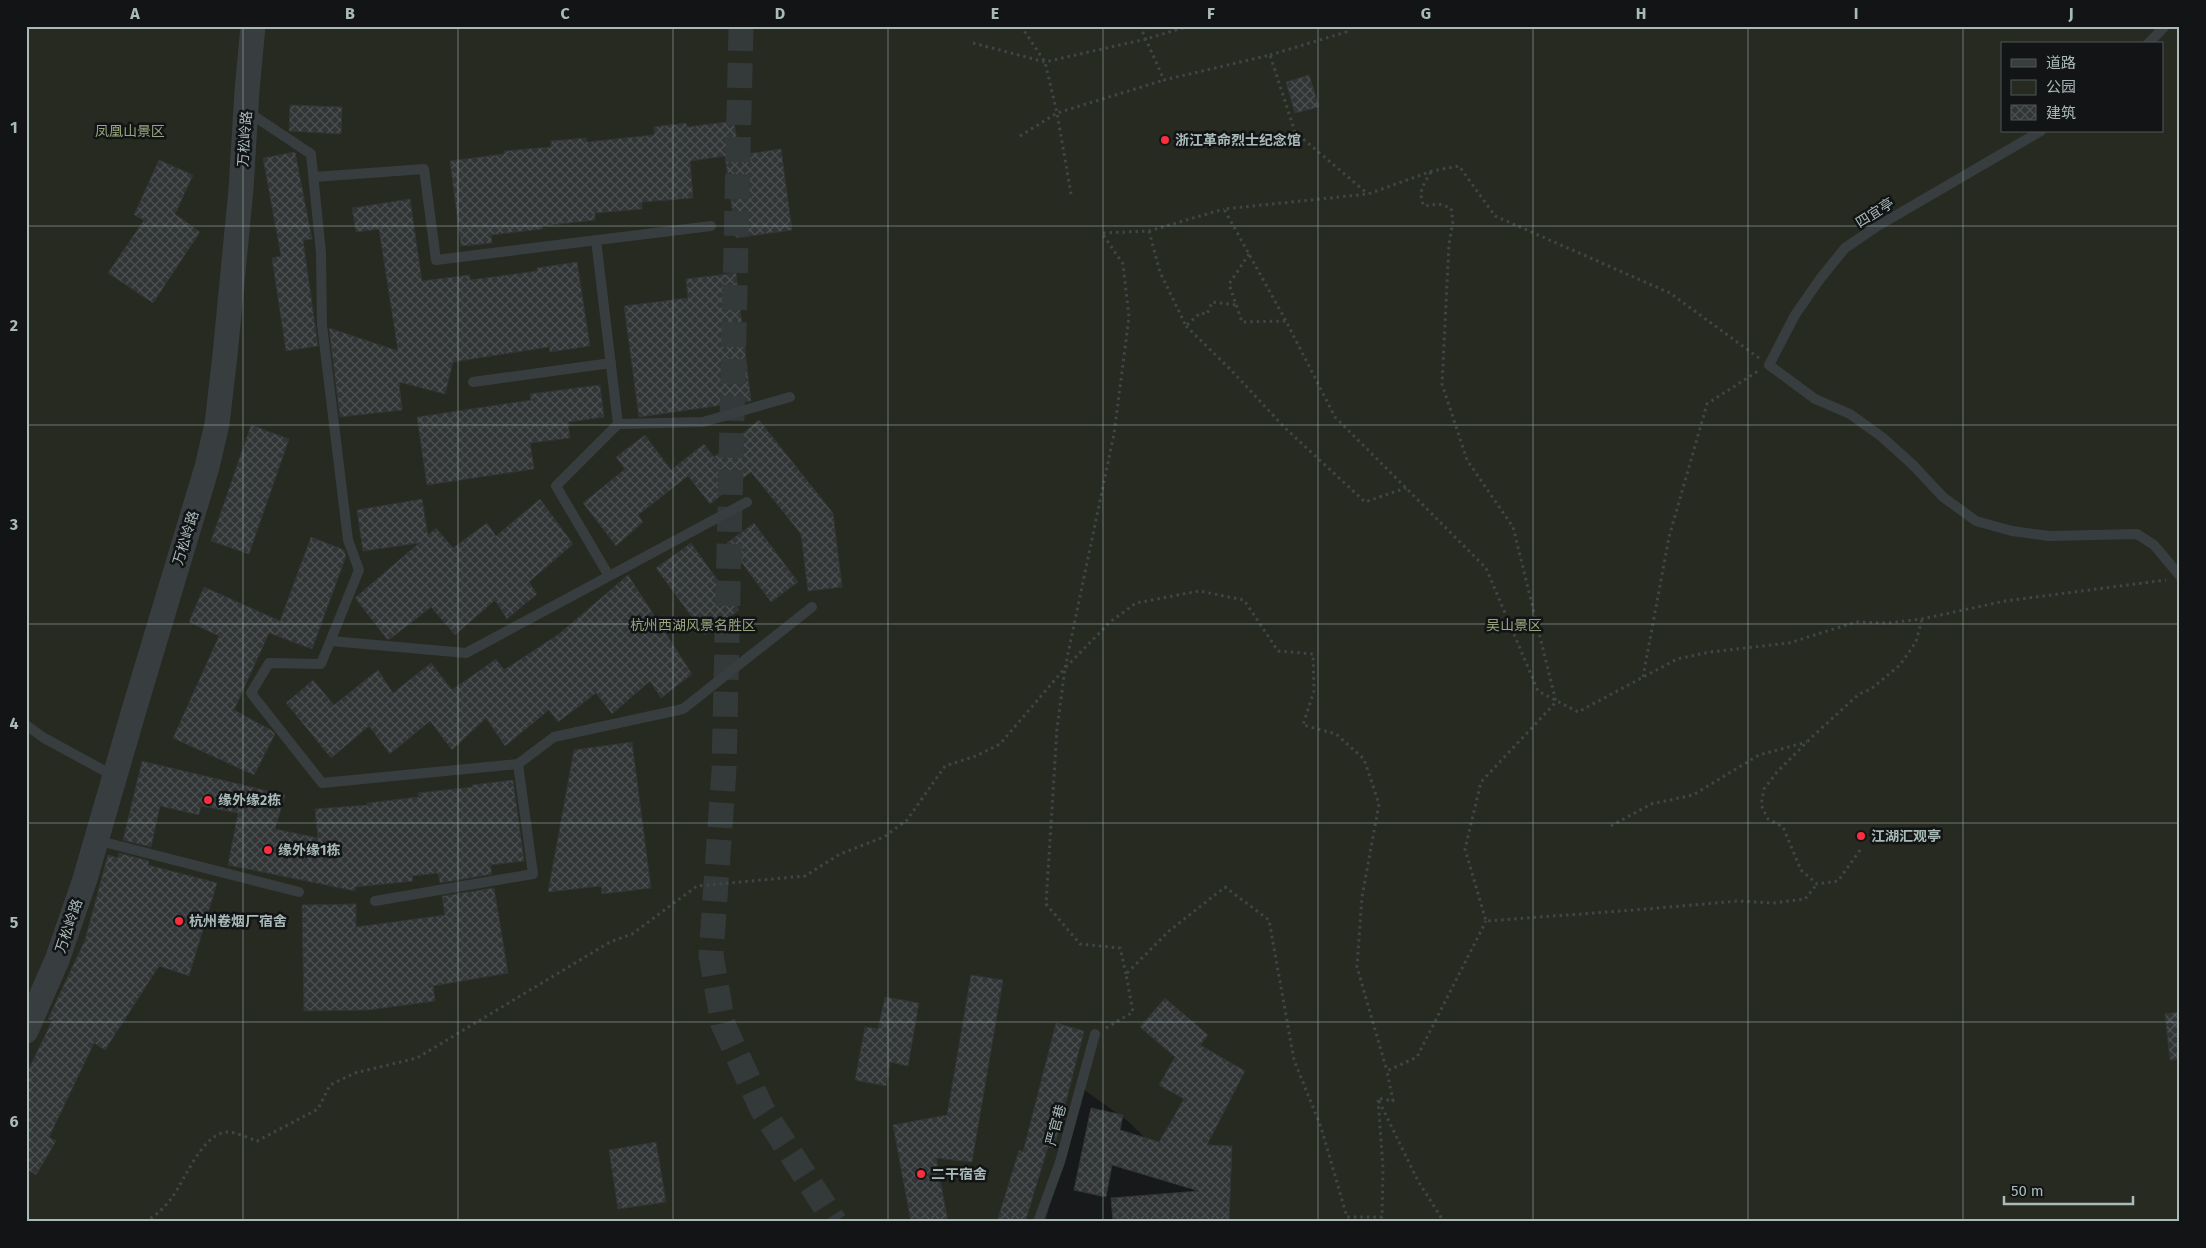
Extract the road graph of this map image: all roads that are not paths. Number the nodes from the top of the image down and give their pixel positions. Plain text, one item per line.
1 (253, 26) edge
2 (2165, 26) edge
3 (2150, 42) edge
4 (247, 112) junction
5 (2039, 132) edge
6 (314, 177) junction
7 (710, 226) dead end
8 (596, 240) junction
9 (611, 362) junction
10 (473, 382) dead end
11 (790, 397) dead end
12 (618, 424) junction
13 (747, 502) dead end
14 (609, 576) junction
15 (2175, 578) edge
16 (812, 607) dead end
17 (331, 641) junction
18 (26, 725) edge
19 (518, 764) junction
20 (114, 777) junction
21 (96, 840) junction
22 (299, 892) dead end
23 (375, 902) dead end
24 (26, 1031) edge
25 (1095, 1034) road end
26 (1038, 1222) edge

1 - 4 street, 万松岭路
2 - 3 lane
4 - 6 lane
4 - 20 street, 万松岭路
5 - 15 lane, 四宜亭
6 - 8 lane
6 - 17 lane
7 - 8 lane
8 - 9 lane
9 - 10 lane
9 - 12 lane
11 - 12 lane
12 - 14 lane
13 - 14 lane
14 - 17 lane
16 - 19 lane
17 - 19 lane
18 - 20 lane
19 - 23 lane
20 - 21 street, 万松岭路
21 - 22 lane
21 - 24 street, 万松岭路
25 - 26 lane, 严官巷

